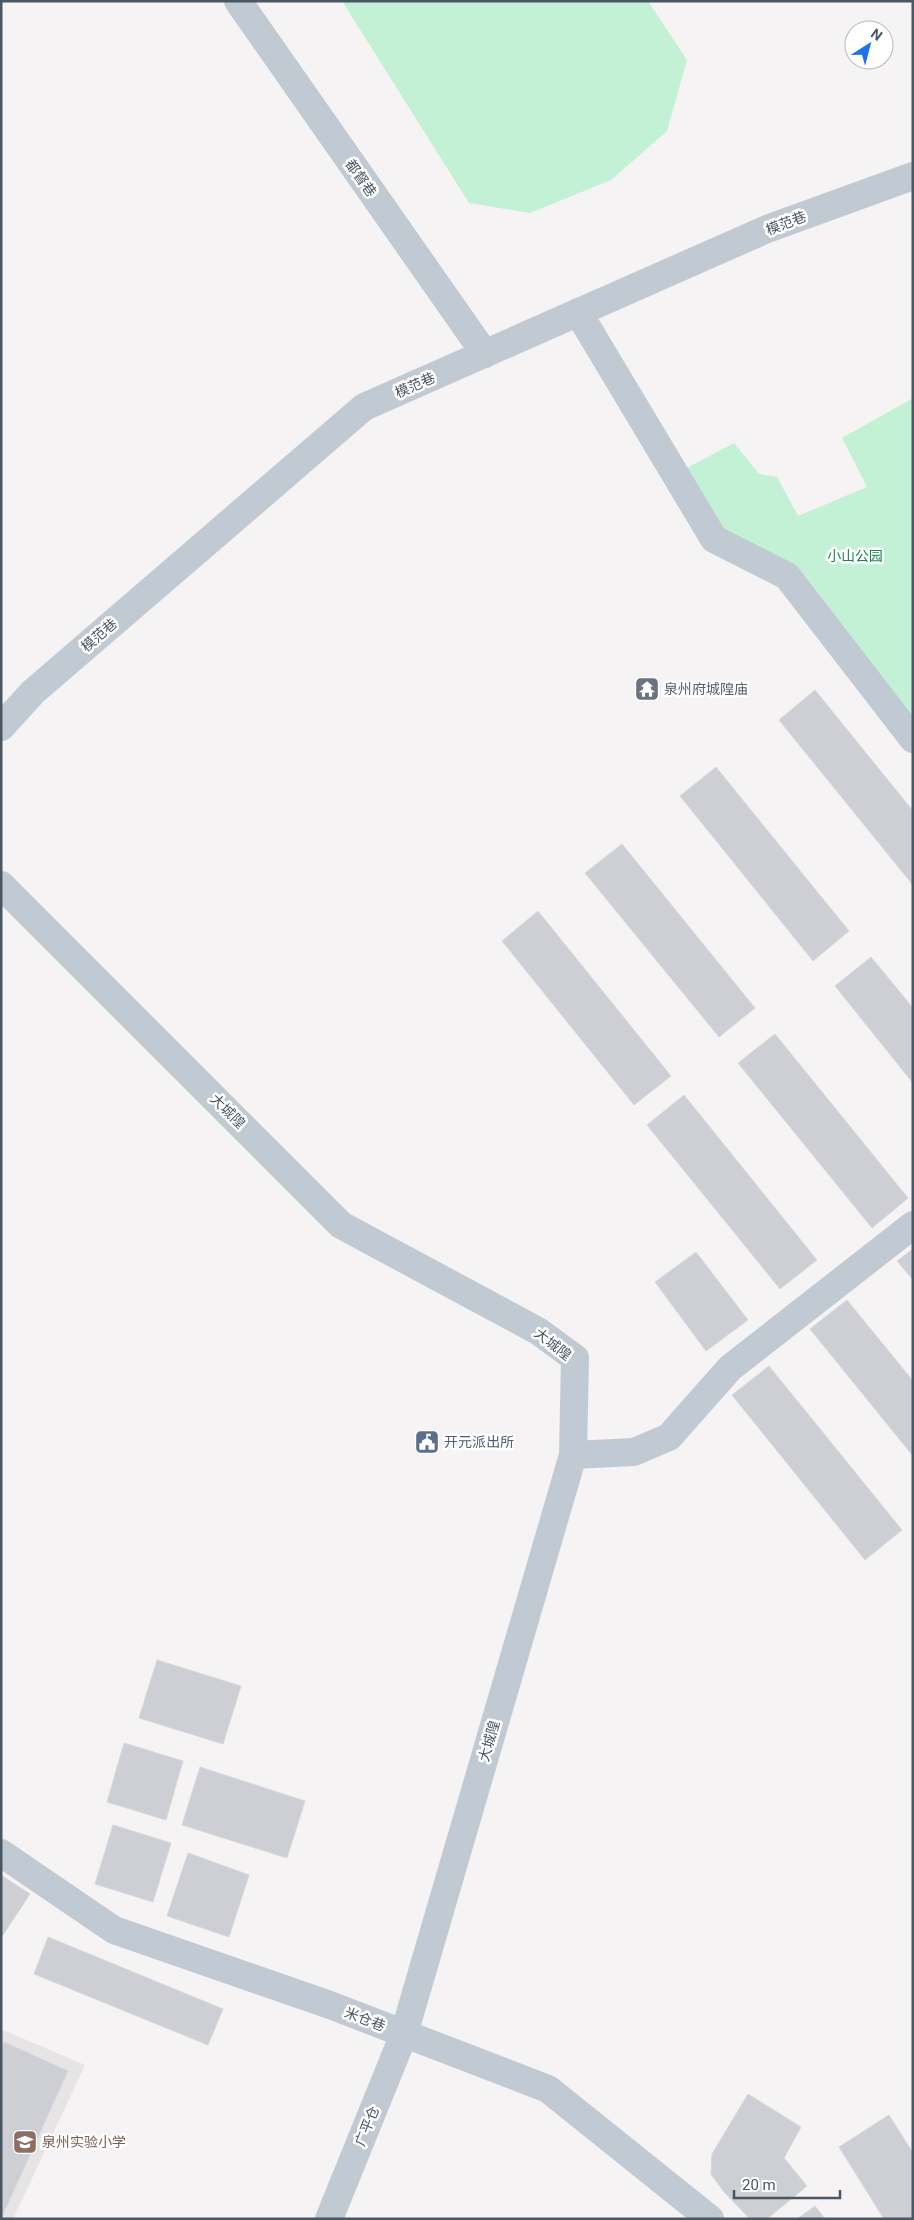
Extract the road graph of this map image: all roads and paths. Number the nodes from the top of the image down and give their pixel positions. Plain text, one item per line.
1 (238, 1) edge
2 (913, 176) edge
3 (578, 312) junction
4 (485, 354) junction
5 (1, 727) edge
6 (913, 739) edge
7 (1, 885) edge
8 (913, 1225) edge
9 (573, 1455) junction
10 (1, 1853) edge
11 (404, 2034) junction
12 (329, 2219) edge
13 (710, 2219) edge

1 - 4 street, 都督巷
2 - 3 street, 模范巷
3 - 4 street, 模范巷
3 - 6 street
4 - 5 street, 模范巷
7 - 9 street, 大城隍
8 - 9 street
9 - 11 street, 大城隍
10 - 11 street, 米仓巷
11 - 12 street, 广平仓
11 - 13 street, 米仓巷

